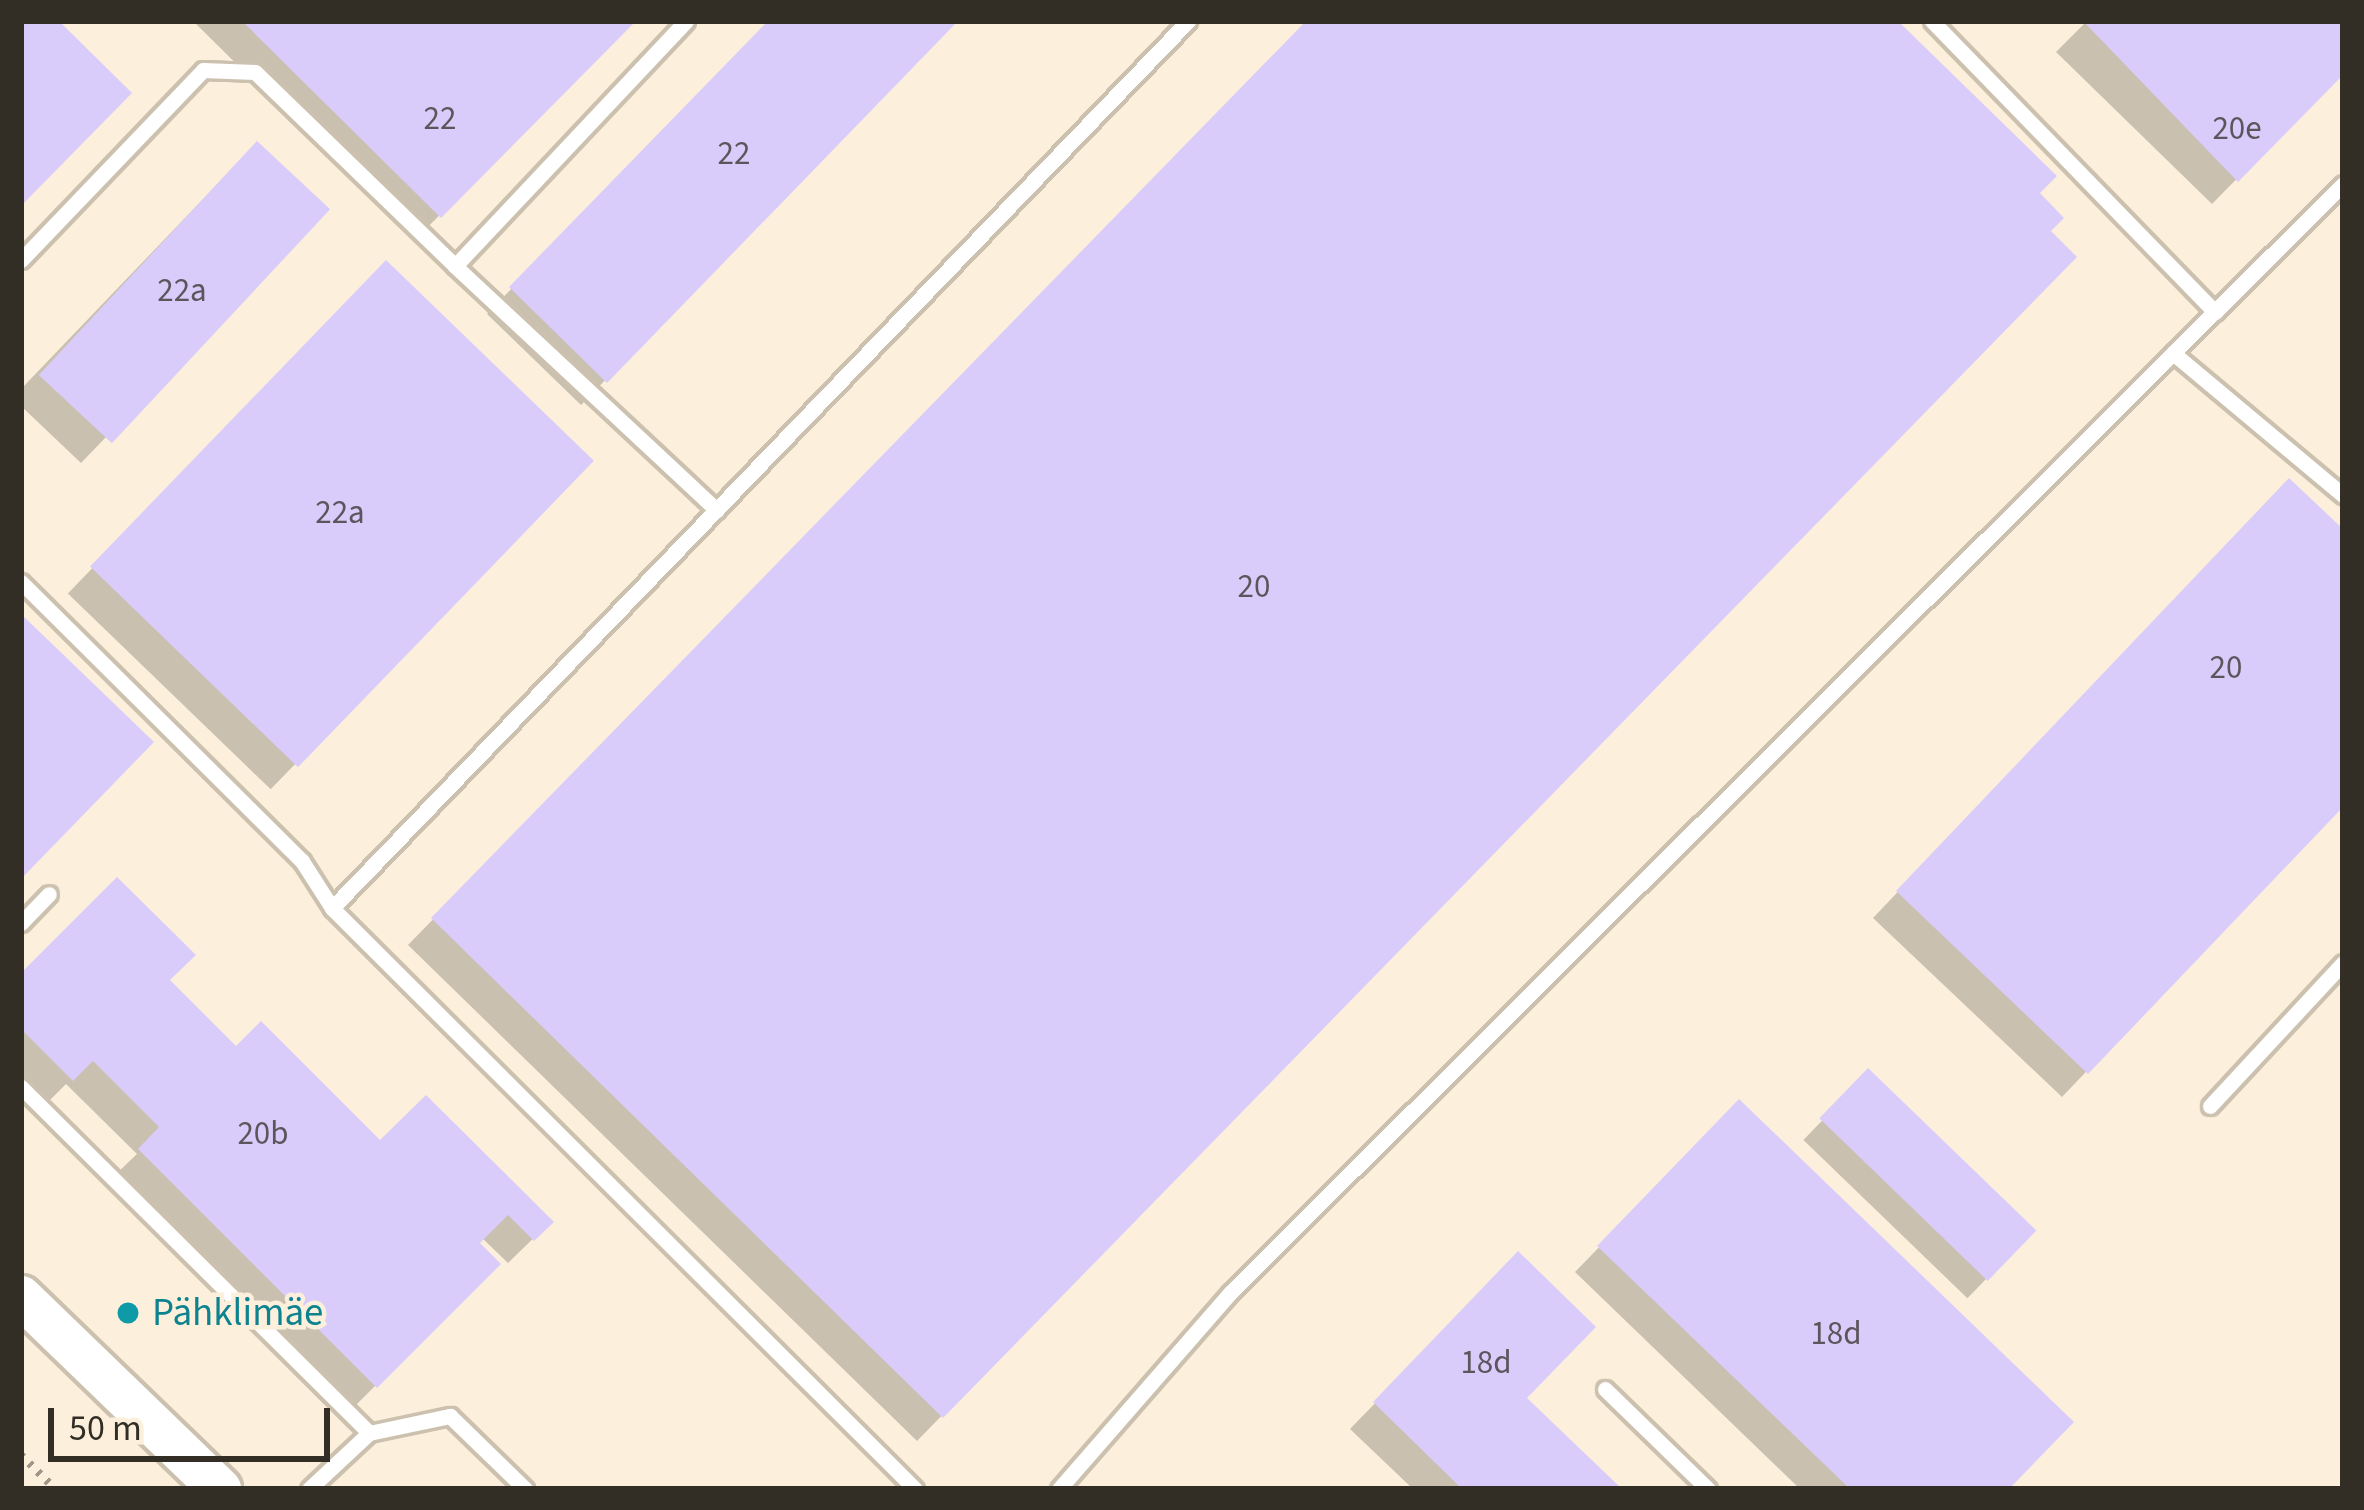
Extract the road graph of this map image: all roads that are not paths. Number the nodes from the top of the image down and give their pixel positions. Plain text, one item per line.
1 (686, 21) edge
2 (1189, 21) edge
3 (1932, 21) edge
4 (2343, 184) edge
5 (21, 260) edge
6 (455, 266) junction
7 (2216, 312) junction
8 (2173, 353) junction
9 (2343, 495) edge
10 (717, 510) junction
11 (21, 582) edge
12 (49, 894) dead end
13 (332, 908) junction
14 (21, 923) edge
15 (2343, 963) edge
16 (21, 1088) edge
17 (2210, 1106) dead end
18 (21, 1297) edge
19 (1605, 1389) dead end
20 (369, 1433) junction
21 (220, 1489) edge
22 (309, 1489) edge
23 (525, 1489) edge
24 (915, 1489) edge
25 (1059, 1489) edge
26 (1708, 1489) edge

1 - 6 lane
2 - 10 lane
3 - 7 lane
4 - 7 lane
5 - 6 lane
6 - 10 lane
7 - 8 lane
8 - 9 lane
8 - 25 lane
10 - 13 lane
11 - 13 lane
12 - 14 lane
13 - 24 lane
15 - 17 lane
16 - 20 lane
18 - 21 main road
19 - 26 lane
20 - 22 lane
20 - 23 lane

